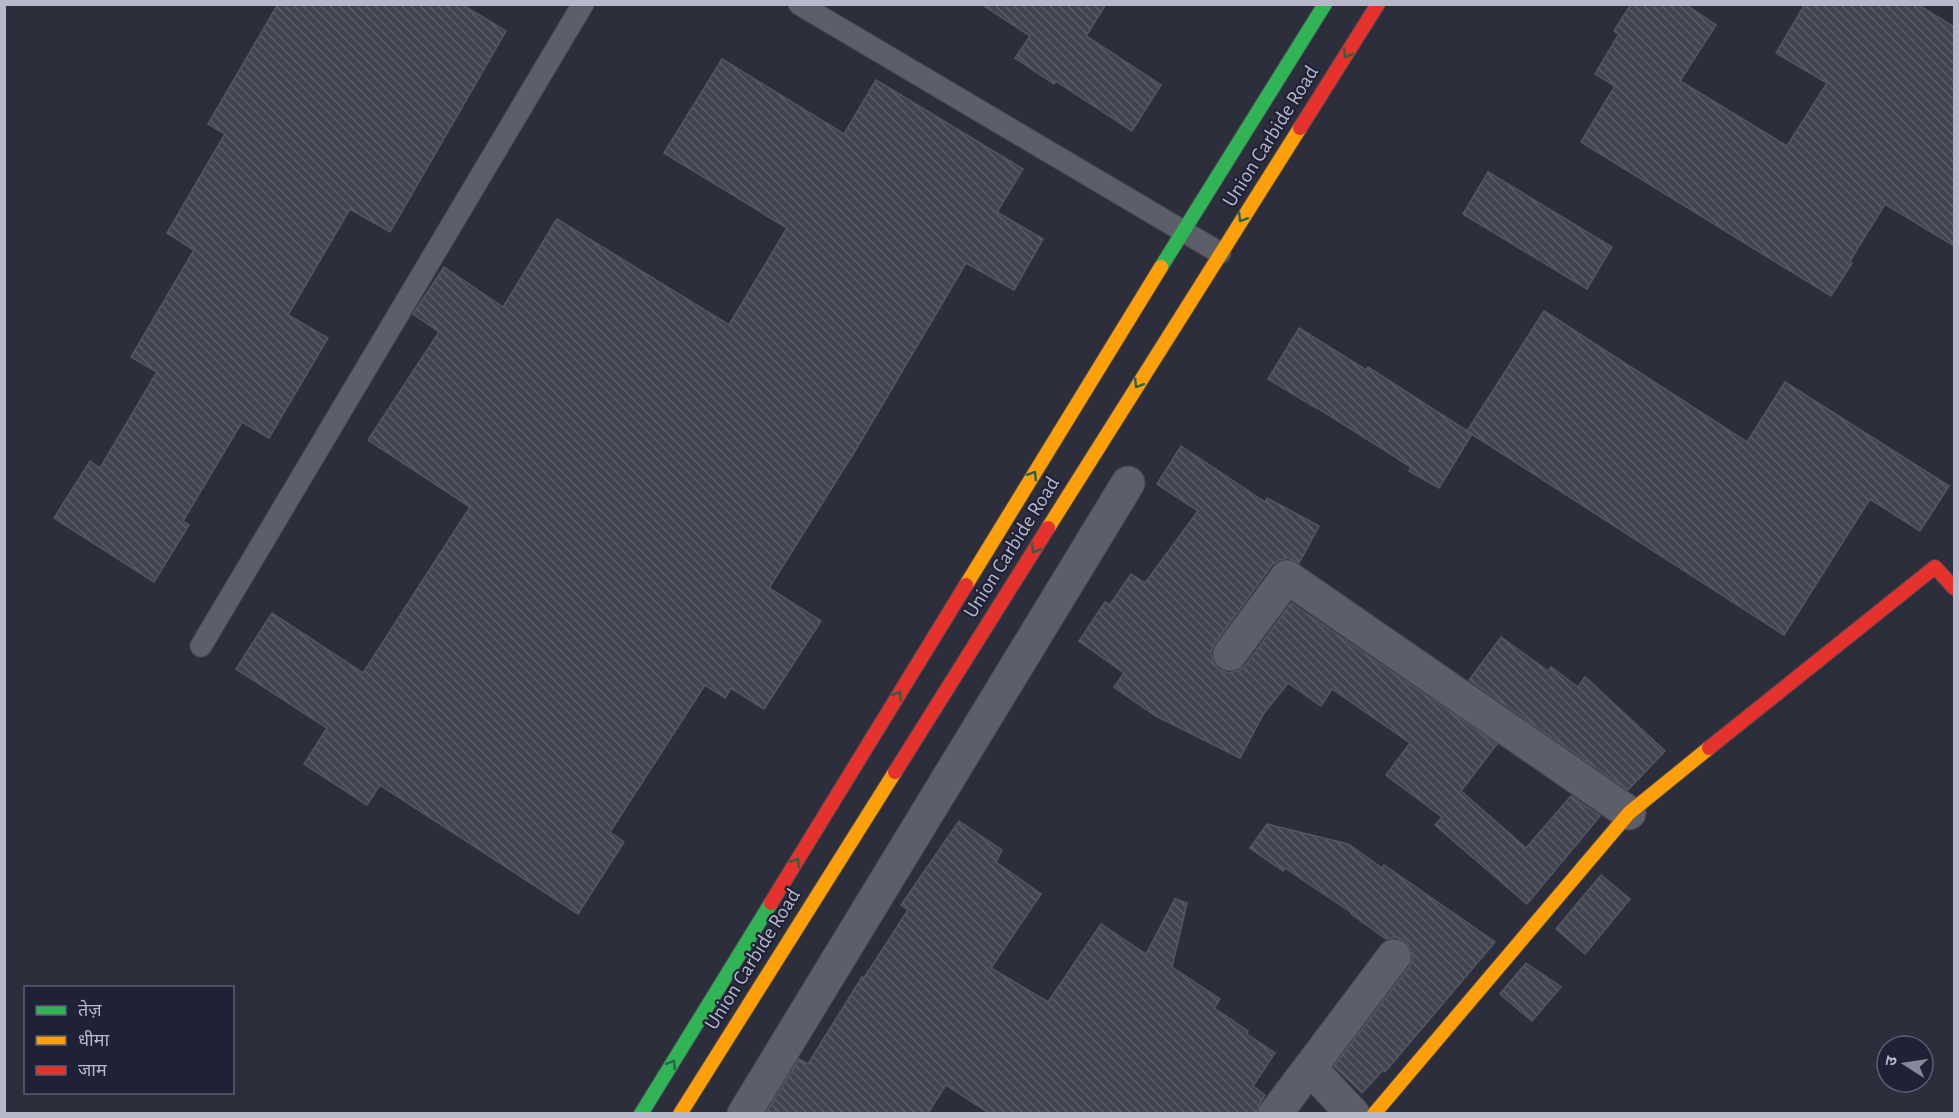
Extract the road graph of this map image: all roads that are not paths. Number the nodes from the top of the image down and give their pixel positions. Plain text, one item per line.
1 (583, 4) edge
2 (799, 4) edge
3 (1325, 4) edge
4 (1378, 4) edge
5 (1183, 231) junction
6 (1220, 253) junction
7 (1128, 483) dead end
8 (1954, 588) edge
9 (201, 646) dead end
10 (1230, 654) dead end
11 (1629, 813) junction
12 (1394, 956) dead end
13 (1310, 1068) junction
14 (641, 1113) edge
15 (680, 1113) edge
16 (744, 1113) edge
17 (1275, 1113) edge
18 (1353, 1113) edge
19 (1374, 1113) edge

1 - 9 lane
2 - 5 lane
3 - 5 street, Union Carbide Road
4 -> 6 street, Union Carbide Road
5 - 6 lane
14 -> 5 street, Union Carbide Road
6 -> 15 street, Union Carbide Road
7 - 16 street
8 - 11 street
10 - 11 street
11 - 19 street
12 - 13 street
13 - 17 street
13 - 18 street

